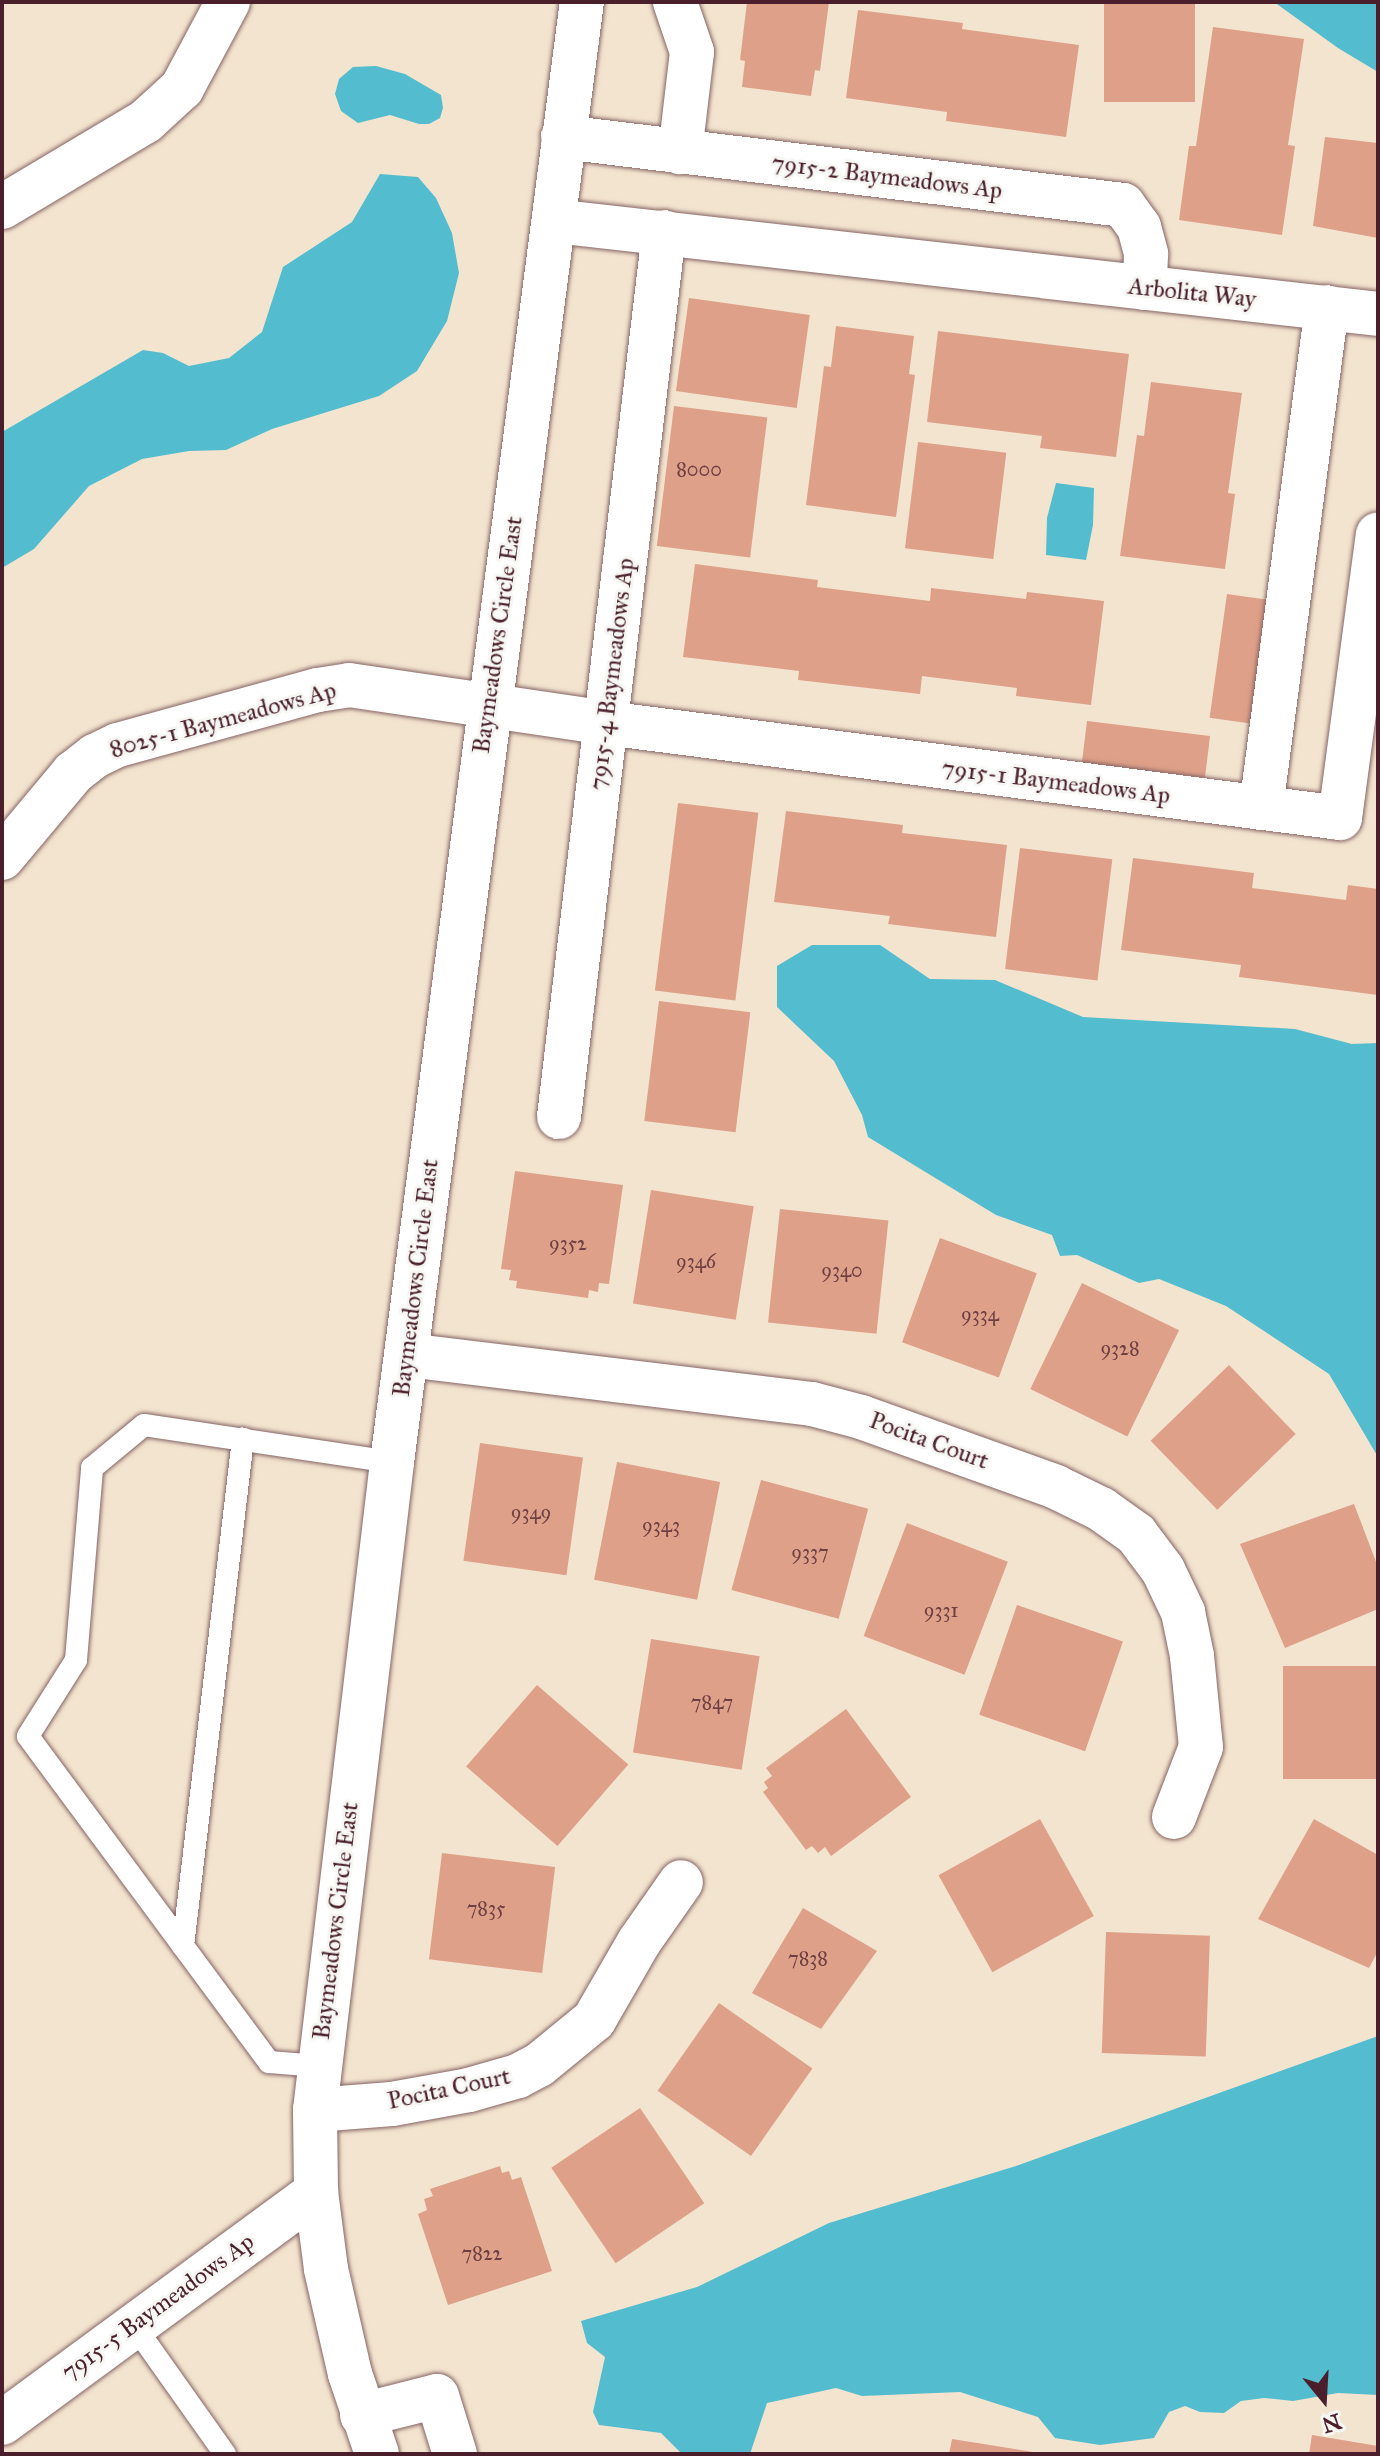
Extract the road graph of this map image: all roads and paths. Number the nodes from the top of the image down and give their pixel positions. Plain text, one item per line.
1 (228, 2) edge
2 (582, 2) edge
3 (675, 2) edge
4 (563, 137) junction
5 (680, 152) junction
6 (2, 207) edge
7 (554, 221) junction
8 (664, 232) junction
9 (1145, 288) junction
10 (1327, 307) junction
11 (1378, 314) edge
12 (1378, 535) edge
13 (488, 707) junction
14 (606, 723) junction
15 (1261, 808) junction
16 (2, 858) edge
17 (559, 1117) dead end
18 (407, 1355) junction
19 (243, 1439) junction
20 (392, 1462) junction
21 (1174, 1817) dead end
22 (681, 1882) dead end
23 (183, 1946) junction
24 (319, 2066) junction
25 (315, 2110) junction
26 (316, 2192) junction
27 (133, 2324) junction
28 (2, 2423) edge
29 (369, 2435) edge
30 (225, 2454) edge
31 (455, 2454) edge

1 - 6 street
2 - 4 street, Baymeadows Circle East
3 - 5 street
4 - 5 street, 7915-2 Baymeadows Ap
4 - 7 street, Baymeadows Circle East
5 - 9 street, 7915-2 Baymeadows Ap
7 - 8 street, Arbolita Way
7 - 13 street, Baymeadows Circle East
8 - 9 street, Arbolita Way
8 - 14 street, 7915-4 Baymeadows Ap
9 - 10 street, Arbolita Way
10 - 11 street
10 - 15 street
12 - 15 street, 7915-1 Baymeadows Ap
13 - 14 street, 7915-1 Baymeadows Ap
13 - 16 street, 8025-1 Baymeadows Ap
13 - 18 street, Baymeadows Circle East
14 - 15 street, 7915-1 Baymeadows Ap
14 - 17 street, 7915-4 Baymeadows Ap
18 - 20 street, Baymeadows Circle East
18 - 21 street, Pocita Court
19 - 20 lane
19 - 23 lane
19 - 23 lane
20 - 24 street, Baymeadows Circle East
22 - 25 street, Pocita Court
23 - 24 lane
24 - 25 street, Baymeadows Circle East
25 - 26 street, Baymeadows Circle East
26 - 27 street, 7915-5 Baymeadows Ap
26 - 29 street, Baymeadows Circle East
27 - 28 street, 7915-5 Baymeadows Ap
27 - 30 lane
29 - 31 street, Baymeadows Circle East

